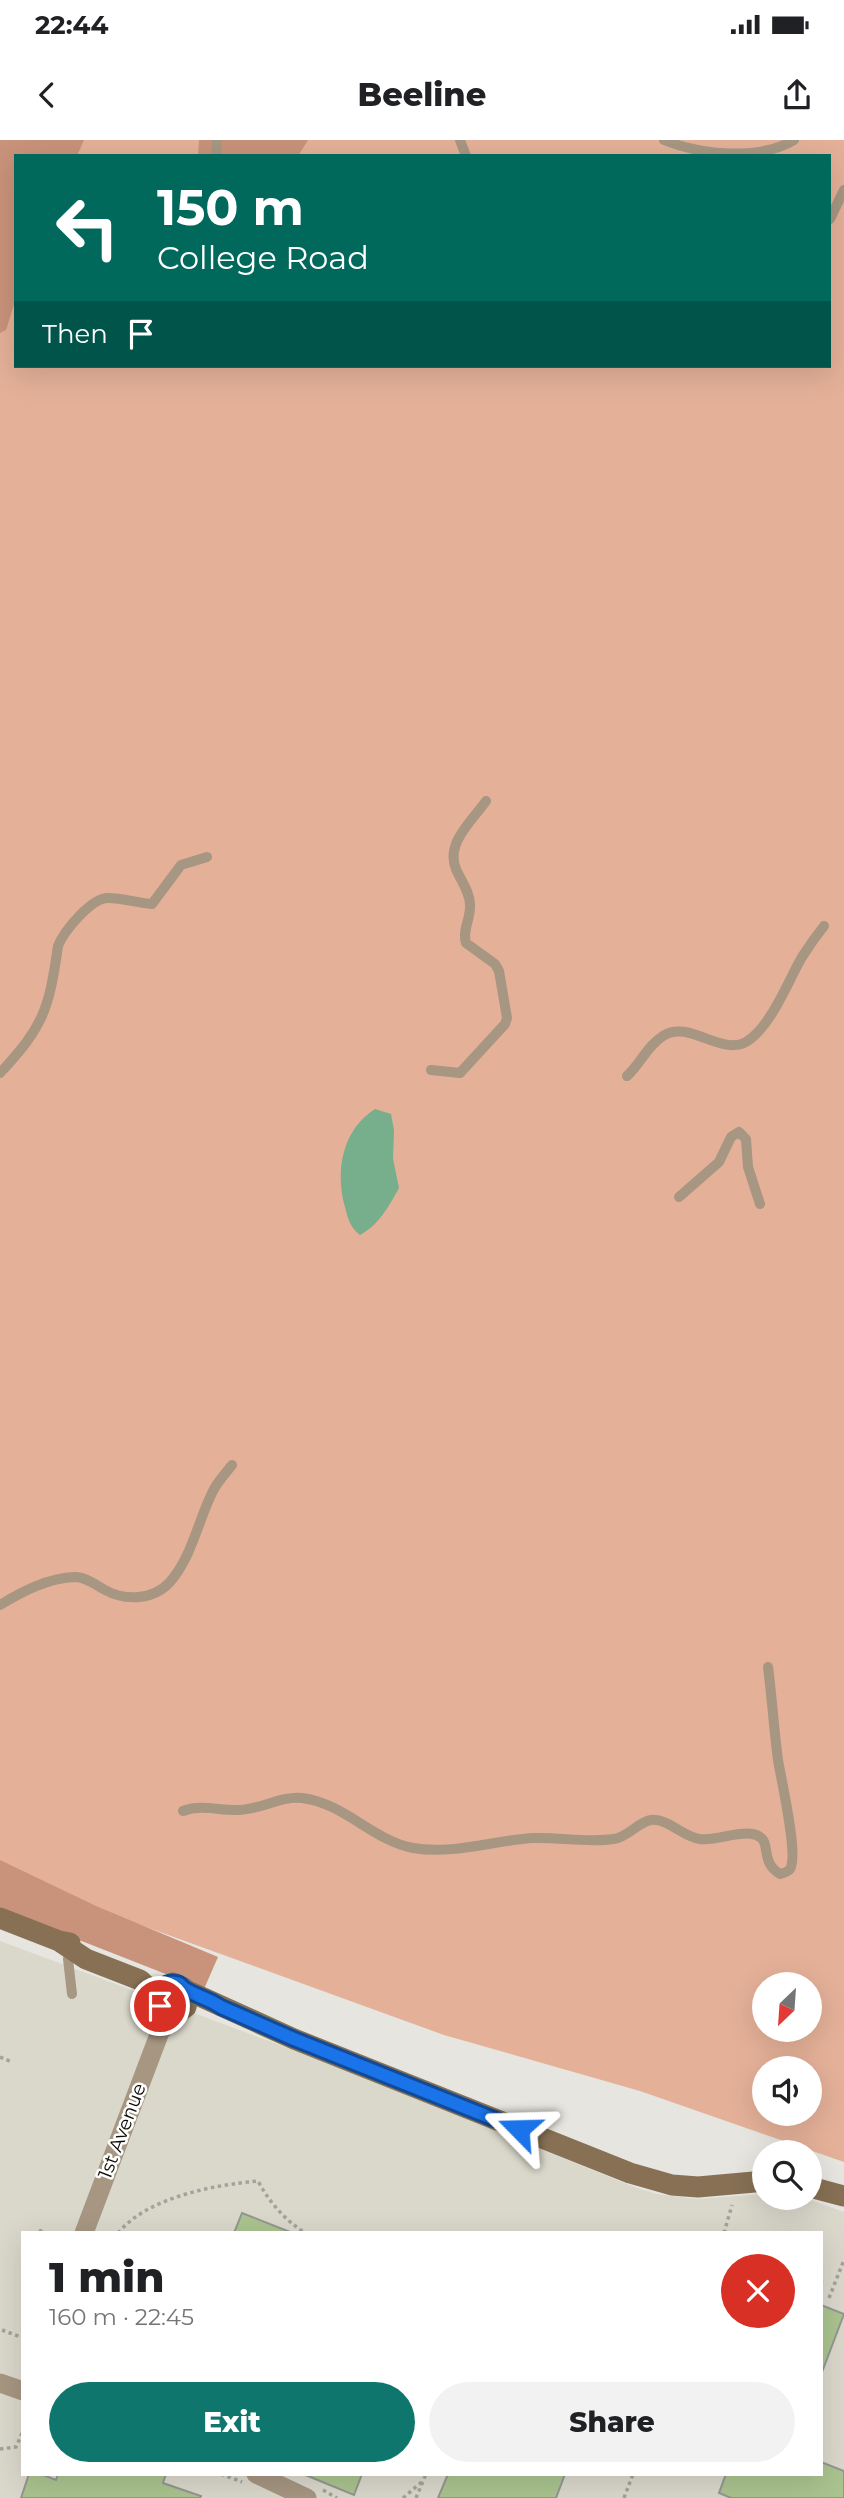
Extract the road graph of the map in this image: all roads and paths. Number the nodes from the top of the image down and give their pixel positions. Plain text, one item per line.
1 (664, 140) edge
2 (794, 140) edge
3 (768, 148) edge
4 (844, 190) edge
5 (831, 217) edge
6 (486, 801) dead end
7 (207, 856) dead end
8 (824, 926) dead end
9 (431, 1070) dead end
10 (0, 1073) edge
11 (626, 1076) dead end
12 (679, 1197) dead end
13 (760, 1204) dead end
14 (233, 1465) dead end
15 (0, 1605) edge
16 (768, 1667) dead end
17 (183, 1811) dead end
18 (0, 1918) edge
19 (68, 1945) junction
20 (72, 1994) dead end
21 (173, 1999) junction
22 (0, 2057) edge
23 (12, 2062) dead end
24 (752, 2181) edge
25 (822, 2190) edge
26 (844, 2196) edge
27 (732, 2205) dead end
28 (85, 2231) edge
29 (120, 2231) edge
30 (302, 2231) edge
31 (725, 2231) edge
32 (844, 2260) edge
33 (829, 2298) dead end
34 (2, 2330) dead end
35 (21, 2337) edge
36 (0, 2383) edge
37 (21, 2390) edge
38 (21, 2436) edge
39 (0, 2449) edge
40 (260, 2476) edge
41 (425, 2476) edge
42 (632, 2476) edge
43 (423, 2481) junction
44 (307, 2498) edge
45 (403, 2498) edge
46 (416, 2498) edge
47 (624, 2498) edge

1 - 3 lane
2 - 3 lane
4 - 5 lane
6 - 9 lane
7 - 10 lane
8 - 11 lane
12 - 13 lane
14 - 15 lane
16 - 17 lane
18 - 19 street
19 - 20 lane
19 - 21 street
21 - 24 street
21 - 28 street, 1st Avenue
22 - 23 path
25 - 26 street
27 - 31 path
29 - 30 path
32 - 33 path
34 - 35 path
36 - 37 street
38 - 39 path
40 - 44 street
41 - 43 path
42 - 47 path
43 - 45 path
43 - 46 path

